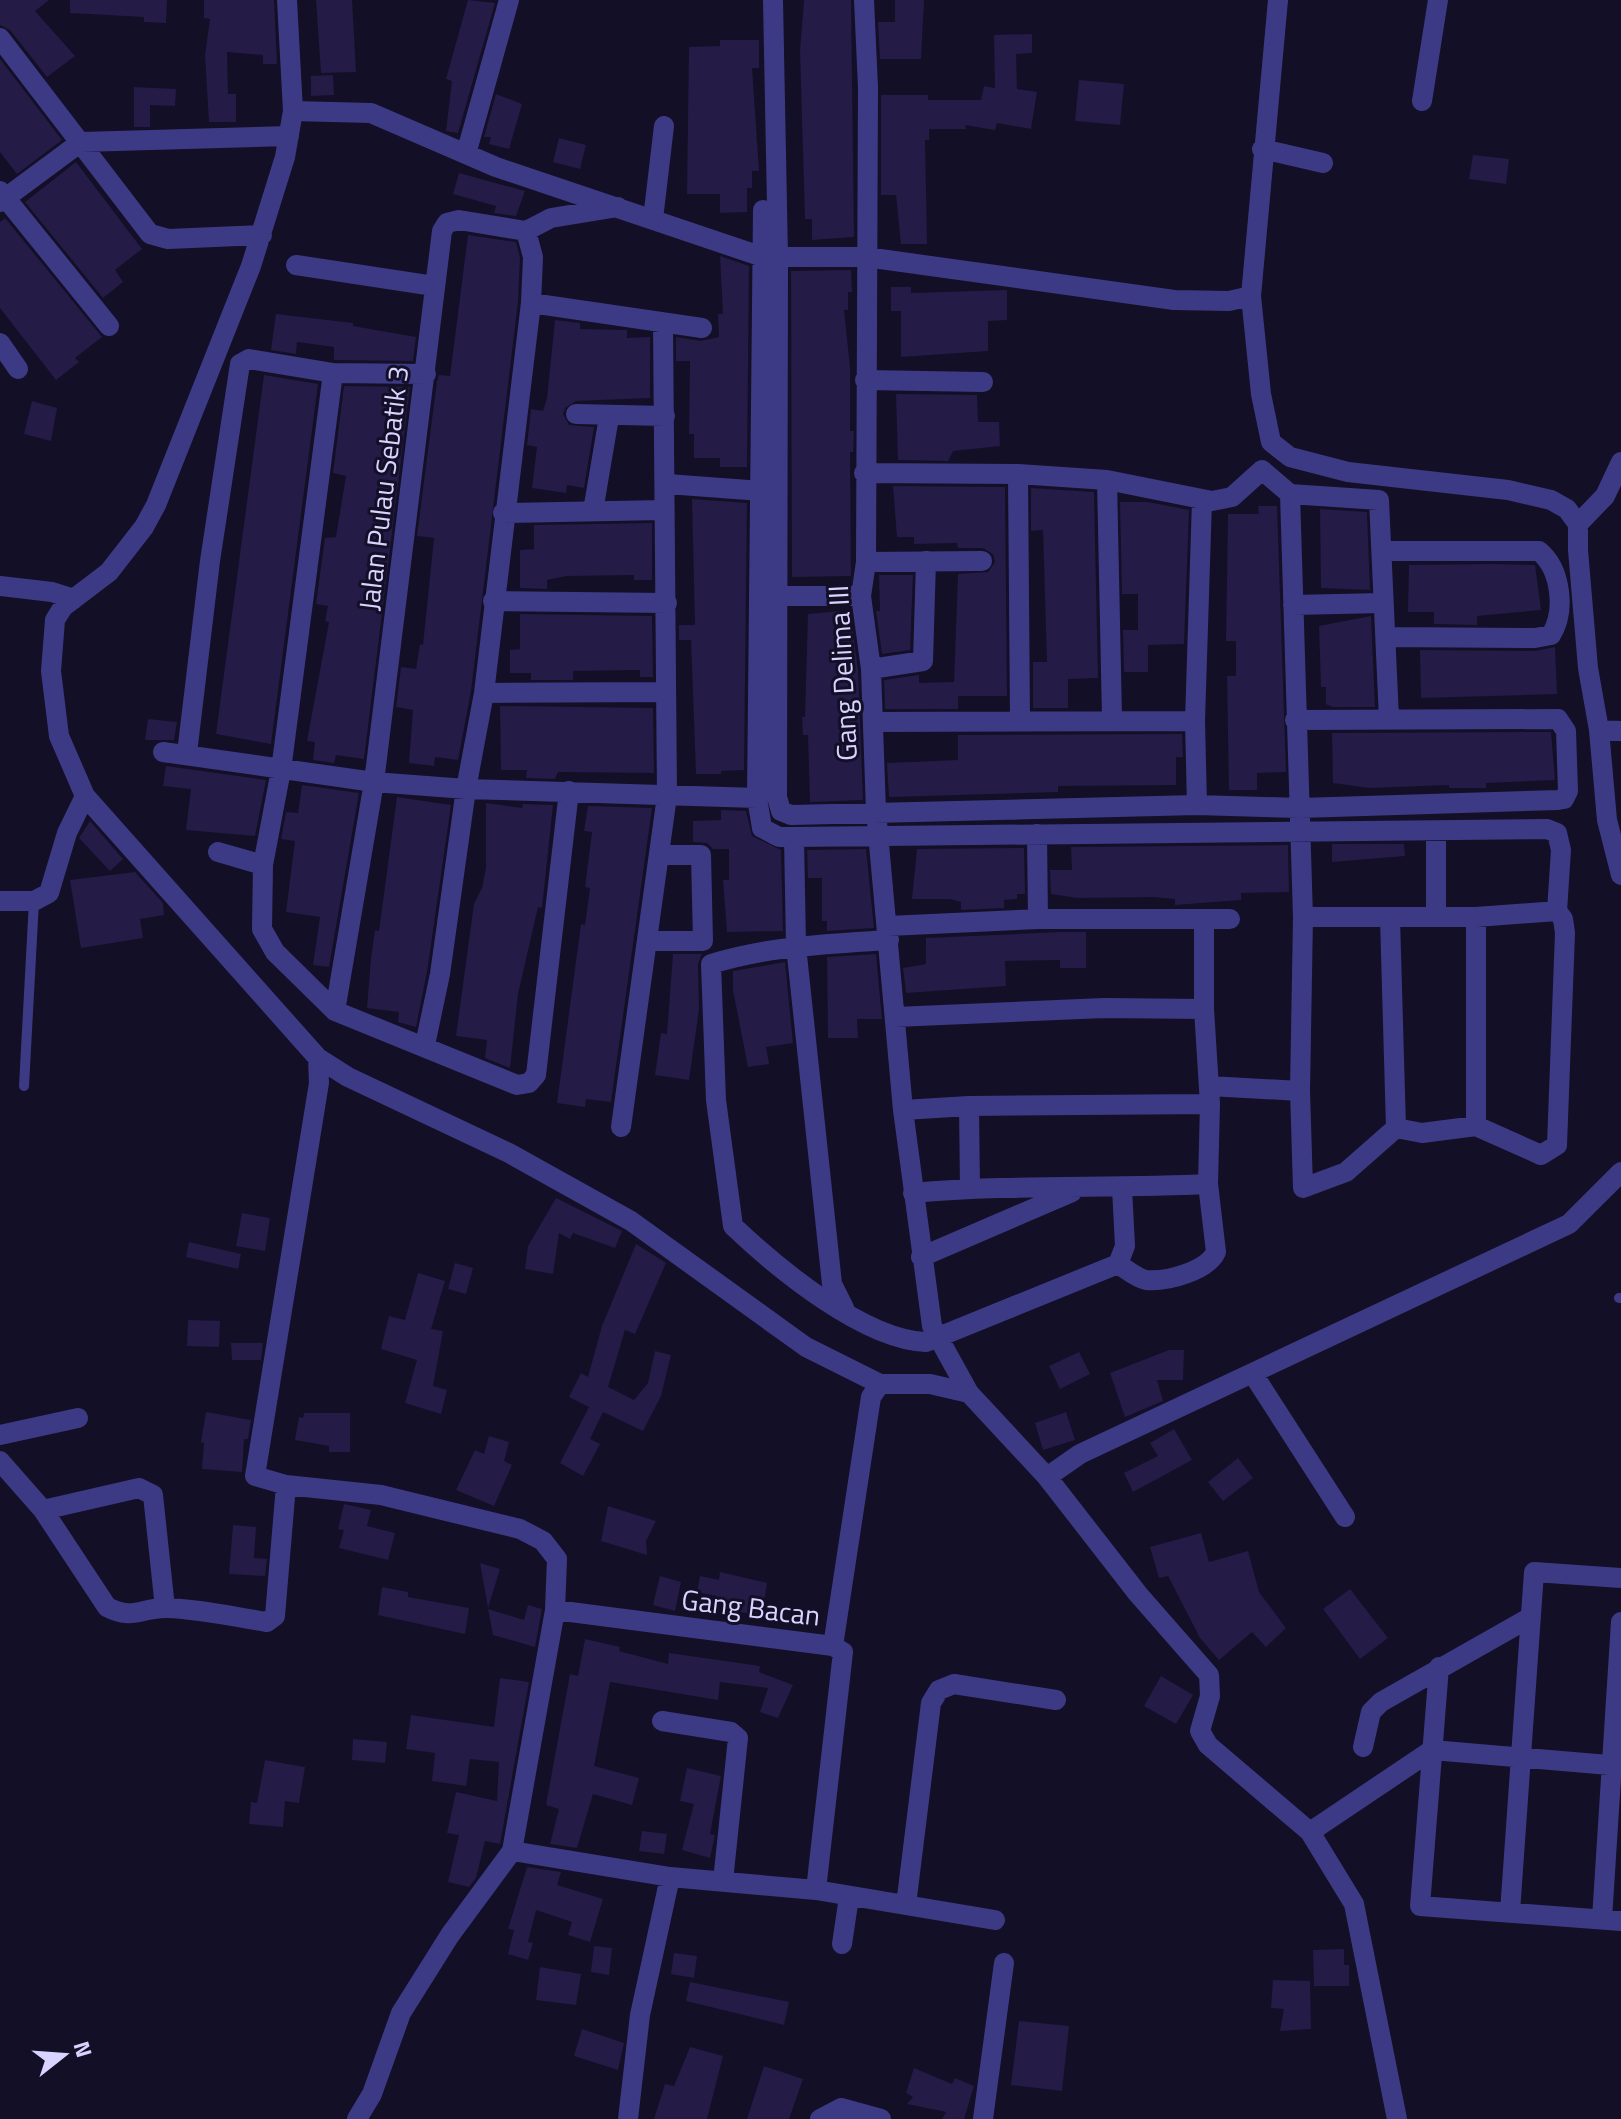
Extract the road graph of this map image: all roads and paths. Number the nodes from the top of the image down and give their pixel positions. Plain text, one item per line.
1 (287, 0) edge
2 (509, 0) edge
3 (773, 0) edge
4 (864, 0) edge
5 (1278, 0) edge
6 (1438, 0) edge
7 (0, 38) edge
8 (1422, 101) dead end
9 (293, 111) junction
10 (664, 126) dead end
11 (289, 136) junction
12 (81, 142) junction
13 (1262, 149) junction
14 (466, 154) junction
15 (1323, 163) dead end
16 (2, 197) edge
17 (618, 207) junction
18 (653, 219) junction
19 (526, 231) junction
20 (262, 235) junction
21 (770, 257) junction
22 (866, 257) junction
23 (296, 265) dead end
24 (434, 286) junction
25 (1251, 296) junction
26 (531, 303) junction
27 (663, 323) junction
28 (109, 326) dead end
29 (702, 328) dead end
30 (0, 343) edge
31 (18, 369) dead end
32 (333, 373) junction
33 (426, 374) junction
34 (865, 380) junction
35 (983, 382) dead end
36 (576, 414) dead end
37 (665, 416) junction
38 (609, 417) junction
39 (1279, 452) junction
40 (1621, 462) edge
41 (1262, 470) junction
42 (864, 473) junction
43 (1018, 474) junction
44 (1107, 480) junction
45 (667, 484) junction
46 (762, 491) junction
47 (1290, 494) junction
48 (1202, 500) junction
49 (663, 510) junction
50 (593, 511) junction
51 (503, 513) junction
52 (1578, 524) junction
53 (1383, 551) junction
54 (926, 561) junction
55 (982, 561) dead end
56 (866, 562) junction
57 (0, 586) edge
58 (778, 596) junction
59 (861, 596) junction
60 (74, 599) junction
61 (493, 601) junction
62 (667, 603) junction
63 (1382, 603) junction
64 (1293, 605) junction
65 (1386, 637) junction
66 (871, 669) junction
67 (665, 692) junction
68 (484, 693) junction
69 (1112, 718) junction
70 (1389, 719) junction
71 (1020, 720) junction
72 (1295, 720) junction
73 (1195, 721) junction
74 (873, 722) junction
75 (1599, 730) junction
76 (1621, 731) edge
77 (163, 752) dead end
78 (187, 753) junction
79 (281, 770) junction
80 (374, 782) junction
81 (466, 789) junction
82 (569, 791) junction
83 (85, 796) junction
84 (667, 796) junction
85 (757, 798) junction
86 (1197, 805) junction
87 (1300, 808) junction
88 (876, 811) junction
89 (1300, 833) junction
90 (1436, 833) junction
91 (1037, 834) junction
92 (880, 835) junction
93 (794, 837) junction
94 (218, 852) dead end
95 (660, 855) junction
96 (263, 865) junction
97 (1621, 875) edge
98 (0, 901) edge
99 (34, 901) junction
100 (1557, 911) junction
101 (1436, 916) junction
102 (1303, 917) junction
103 (1476, 917) junction
104 (1390, 918) junction
105 (1038, 919) junction
106 (1230, 919) dead end
107 (1204, 920) junction
108 (888, 933) junction
109 (649, 941) junction
110 (796, 946) junction
111 (1204, 1009) junction
112 (335, 1011) junction
113 (895, 1017) junction
114 (425, 1045) junction
115 (318, 1058) junction
116 (24, 1086) dead end
117 (1300, 1091) junction
118 (1210, 1095) junction
119 (969, 1106) junction
120 (903, 1110) junction
121 (1476, 1126) junction
122 (621, 1127) dead end
123 (1396, 1128) junction
124 (1621, 1172) edge
125 (1208, 1184) junction
126 (970, 1188) junction
127 (1122, 1188) junction
128 (1078, 1189) junction
129 (913, 1193) junction
130 (921, 1257) junction
131 (1118, 1264) junction
132 (846, 1310) junction
133 (937, 1338) junction
134 (1253, 1374) junction
135 (880, 1384) junction
136 (969, 1393) junction
137 (78, 1418) dead end
138 (0, 1435) edge
139 (0, 1461) edge
140 (1047, 1477) junction
141 (286, 1485) junction
142 (43, 1510) junction
143 (1345, 1517) dead end
144 (1621, 1578) edge
145 (165, 1608) junction
146 (555, 1610) junction
147 (1531, 1617) junction
148 (1621, 1622) edge
149 (833, 1646) junction
150 (1439, 1667) junction
151 (1056, 1700) dead end
152 (662, 1721) dead end
153 (1363, 1747) dead end
154 (1432, 1750) junction
155 (1521, 1758) junction
156 (1616, 1766) edge
157 (1310, 1832) junction
158 (512, 1851) junction
159 (670, 1877) junction
160 (723, 1881) junction
161 (816, 1890) junction
162 (849, 1897) junction
163 (906, 1905) junction
164 (1510, 1912) junction
165 (995, 1920) dead end
166 (1612, 1920) edge
167 (842, 1944) dead end
168 (1004, 1963) dead end
169 (357, 2119) edge
170 (628, 2119) edge
171 (820, 2119) edge
172 (881, 2119) edge
173 (983, 2119) edge
174 (1397, 2119) edge

1 - 9 street
2 - 14 street
3 - 21 street
4 - 22 street, Gang Delima III
5 - 13 street
6 - 8 street
7 - 12 street
9 - 11 street
9 - 14 street
10 - 18 street
11 - 12 street
11 - 20 street
12 - 16 street
12 - 20 street
13 - 15 street
13 - 25 street
14 - 17 street
16 - 28 street
17 - 18 street
17 - 19 street
18 - 21 street
19 - 24 street, Jalan Pulau Sebatik 3
19 - 26 street
20 - 60 street
21 - 22 street
21 - 46 street
21 - 58 street
22 - 25 street
22 - 34 street, Gang Delima III
23 - 24 street
24 - 33 street, Jalan Pulau Sebatik 3
25 - 39 street
26 - 27 street
26 - 51 street
27 - 29 street
27 - 37 street
30 - 31 street
32 - 33 street
32 - 78 street
32 - 79 street
33 - 80 street, Jalan Pulau Sebatik 3
34 - 35 street
34 - 42 street, Gang Delima III
36 - 38 street
37 - 38 street
37 - 45 street
38 - 50 street
39 - 41 street
39 - 52 street
40 - 52 street
41 - 47 street
41 - 48 street
42 - 43 street
42 - 56 street, Gang Delima III
43 - 44 street
43 - 71 street
44 - 48 street
44 - 69 street
45 - 46 street
45 - 49 street
46 - 85 street
47 - 53 street
47 - 64 street
48 - 73 street
49 - 50 street
49 - 62 street
50 - 51 street
51 - 61 street
52 - 75 street
53 - 63 street
53 - 65 street
54 - 55 street
54 - 56 street
54 - 66 street
56 - 59 street, Gang Delima III
57 - 60 street
58 - 59 street
58 - 88 street
59 - 66 street, Gang Delima III
60 - 83 street
61 - 62 street
61 - 68 street
62 - 67 street
63 - 64 street
63 - 65 street
64 - 72 street
65 - 70 street
66 - 74 street, Gang Delima III
67 - 68 street
67 - 84 street
68 - 81 street
69 - 71 street
69 - 73 street
70 - 72 street
70 - 87 street
71 - 74 street
72 - 87 street
73 - 86 street
74 - 88 street, Gang Delima III
75 - 76 street
75 - 97 street
77 - 78 street
78 - 79 street
79 - 80 street
79 - 96 street
80 - 81 street
80 - 112 street, Jalan Pulau Sebatik 3
81 - 82 street
81 - 114 street
82 - 84 street
82 - 114 street
83 - 99 street
83 - 115 street
84 - 85 street
84 - 95 street
85 - 93 street
86 - 87 street
86 - 88 street
87 - 89 street
88 - 92 street, Gang Delima III
89 - 90 street
89 - 91 street
89 - 102 street
90 - 100 street
90 - 101 street
91 - 92 street
91 - 105 street
92 - 93 street
92 - 108 street, Gang Delima III
93 - 110 street
94 - 96 street
95 - 109 street
95 - 109 street
96 - 112 street
98 - 99 street
99 - 116 lane
100 - 103 street
100 - 121 street
101 - 103 street
101 - 104 street
102 - 104 street
102 - 117 street
103 - 121 street
104 - 123 street
105 - 107 street
105 - 108 street
106 - 107 street
107 - 111 street
108 - 110 street
108 - 113 street, Gang Delima III
109 - 122 street
110 - 132 street
110 - 132 street
111 - 113 street
111 - 118 street
112 - 114 street
113 - 120 street, Gang Delima III
115 - 135 street
115 - 141 street
117 - 118 street
117 - 123 street
118 - 119 street
118 - 125 street
119 - 120 street
119 - 126 street
120 - 129 street, Gang Delima III
121 - 123 street
124 - 134 street
125 - 127 street
125 - 131 street
126 - 128 street
126 - 129 street
127 - 128 street
127 - 131 street
128 - 130 street
129 - 130 street, Gang Delima III
130 - 133 street, Gang Delima III
131 - 133 street
132 - 133 street
133 - 136 street, Gang Delima III
134 - 140 street
134 - 143 street
135 - 136 street
135 - 149 street
136 - 140 street, Gang Delima III
137 - 138 street
139 - 142 street
140 - 157 street, Gang Delima III
141 - 145 street
141 - 146 street
142 - 145 street
142 - 145 street
144 - 147 street
146 - 149 street, Gang Bacan
146 - 158 street
147 - 150 street
147 - 155 street
148 - 156 street
149 - 161 street, Gang Bacan
150 - 153 street
150 - 154 street
151 - 163 street
152 - 160 street
154 - 155 street
154 - 157 street
154 - 164 street
155 - 156 street
155 - 164 street
156 - 166 street
157 - 174 street, Gang Delima III
158 - 159 street
158 - 169 street
159 - 160 street
159 - 170 street
160 - 161 street
161 - 162 street
162 - 163 street
162 - 167 street
163 - 165 street
164 - 166 street
168 - 173 street
171 - 172 street

